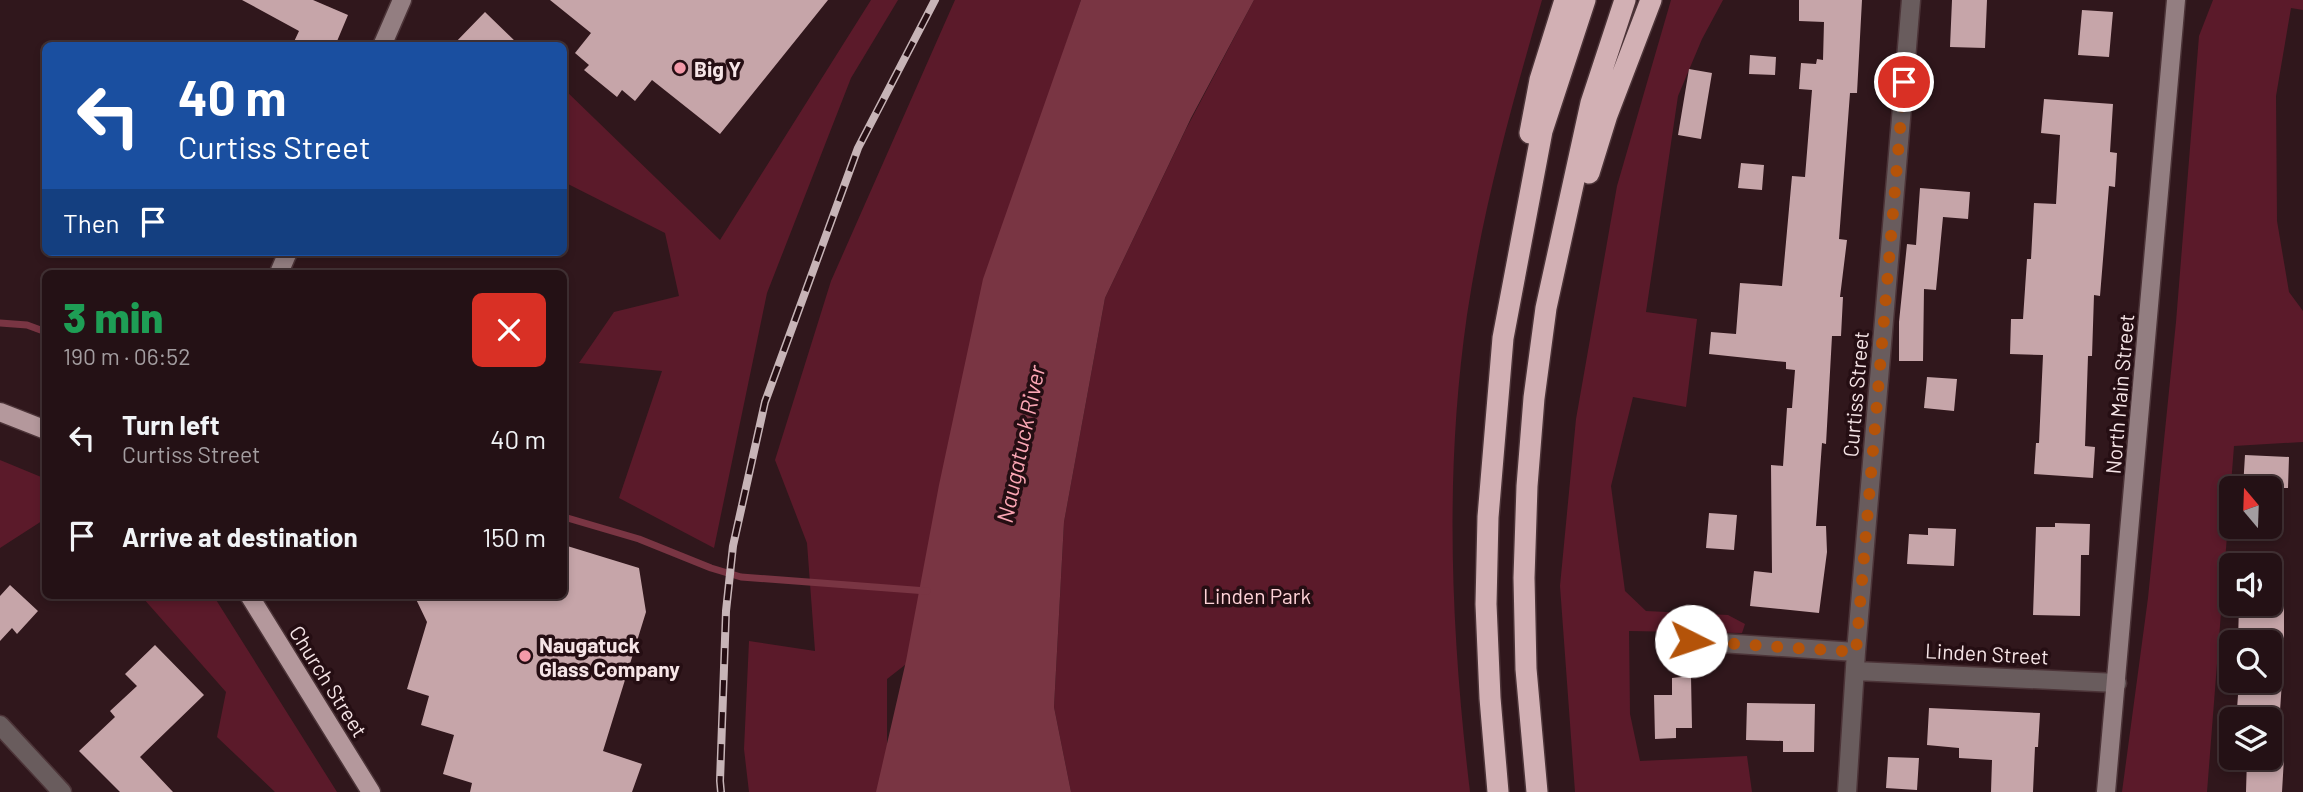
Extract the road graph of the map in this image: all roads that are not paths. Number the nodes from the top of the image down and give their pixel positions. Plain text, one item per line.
1 (402, 0) edge
2 (1564, 0) edge
3 (1585, 0) edge
4 (1625, 0) edge
5 (1651, 0) edge
6 (1911, 0) edge
7 (2176, 0) edge
8 (384, 42) edge
9 (1546, 308) junction
10 (1503, 338) junction
11 (0, 412) edge
12 (42, 428) edge
13 (250, 599) edge
14 (1691, 641) dead end
15 (1856, 652) junction
16 (1856, 670) junction
17 (2117, 683) junction
18 (0, 725) edge
19 (62, 792) edge
20 (371, 792) edge
21 (1498, 792) edge
22 (1537, 792) edge
23 (1847, 792) edge
24 (2106, 792) edge

1 - 8 main road
2 - 10 highway
3 - 10 highway
4 - 9 highway
5 - 9 highway
6 - 15 street, Curtiss Street
7 - 17 main road, North Main Street
9 - 22 highway
10 - 21 highway
11 - 12 main road
13 - 20 main road, Church Street
14 - 15 street
15 - 16 street, Curtiss Street
16 - 17 street, Linden Street
16 - 23 street, Curtiss Street
17 - 24 main road, North Main Street
18 - 19 street

